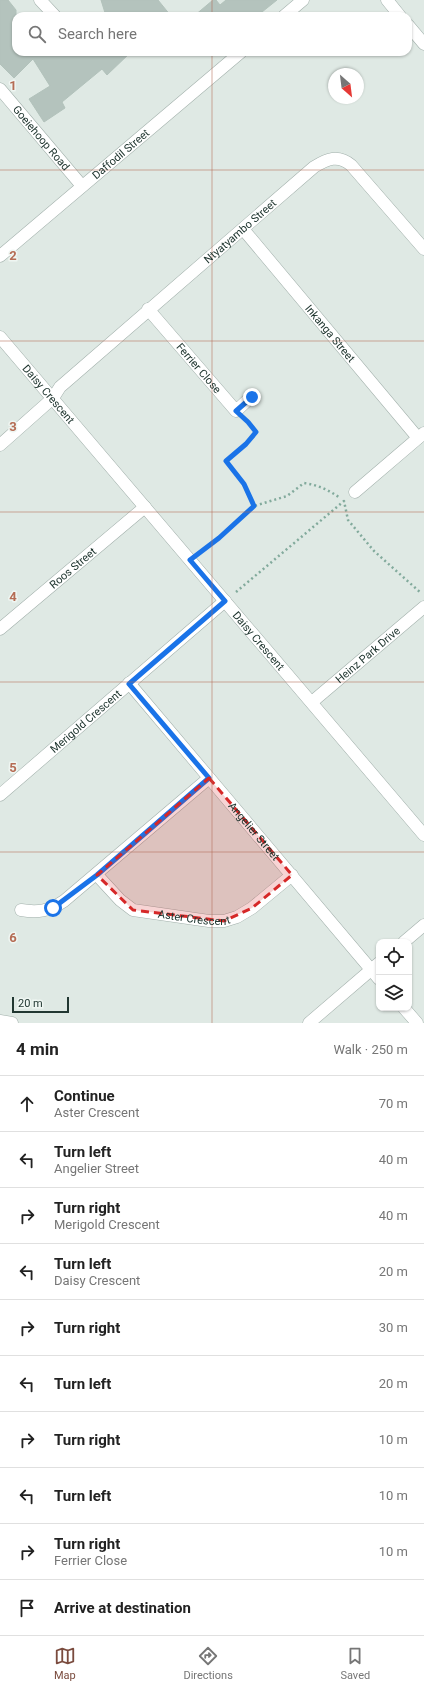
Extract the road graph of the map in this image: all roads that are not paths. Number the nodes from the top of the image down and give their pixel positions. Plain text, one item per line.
1 (40, 0) edge
2 (303, 0) edge
3 (387, 0) edge
4 (51, 12) edge
5 (289, 12) edge
6 (397, 12) edge
7 (412, 30) edge
8 (424, 44) edge
9 (236, 56) edge
10 (0, 89) edge
11 (82, 186) junction
12 (243, 229) junction
13 (424, 249) edge
14 (0, 256) edge
15 (148, 309) junction
16 (0, 337) edge
17 (252, 397) dead end
18 (53, 398) junction
19 (421, 435) edge
20 (0, 445) edge
21 (355, 492) road end
22 (145, 507) junction
23 (225, 601) junction
24 (424, 607) edge
25 (0, 630) edge
26 (129, 684) junction
27 (312, 702) junction
28 (209, 778) junction
29 (0, 795) edge
30 (424, 835) edge
31 (97, 875) junction
32 (292, 875) junction
33 (21, 910) dead end
34 (424, 925) edge
35 (408, 939) edge
36 (376, 971) edge
37 (407, 1011) edge
38 (0, 1021) edge
39 (12, 1023) edge
40 (309, 1023) edge
41 (417, 1023) edge

1 - 4 street
2 - 5 street
3 - 6 street
7 - 8 street
9 - 11 street, Daffodil Street
10 - 11 street, Goeiehoop Road
11 - 14 street, Daffodil Street
12 - 13 street, Ntyatyambo Street
12 - 15 street, Ntyatyambo Street
12 - 19 street, Inkanga Street
15 - 17 street, Ferrier Close
15 - 18 street, Ntyatyambo Street
16 - 18 street, Daisy Crescent
18 - 20 street, Ntyatyambo Street
18 - 22 street, Daisy Crescent
19 - 21 street
22 - 23 street, Daisy Crescent
22 - 25 street, Roos Street
23 - 26 street, Merigold Crescent
23 - 27 street, Daisy Crescent
24 - 27 street, Heinz Park Drive
26 - 28 street, Angelier Street
26 - 29 street, Merigold Crescent
27 - 30 street, Daisy Crescent
28 - 31 street
28 - 32 street, Angelier Street
31 - 32 street, Aster Crescent
31 - 33 street
32 - 36 street, Angelier Street
34 - 35 street
36 - 40 street
37 - 41 street
38 - 39 street

